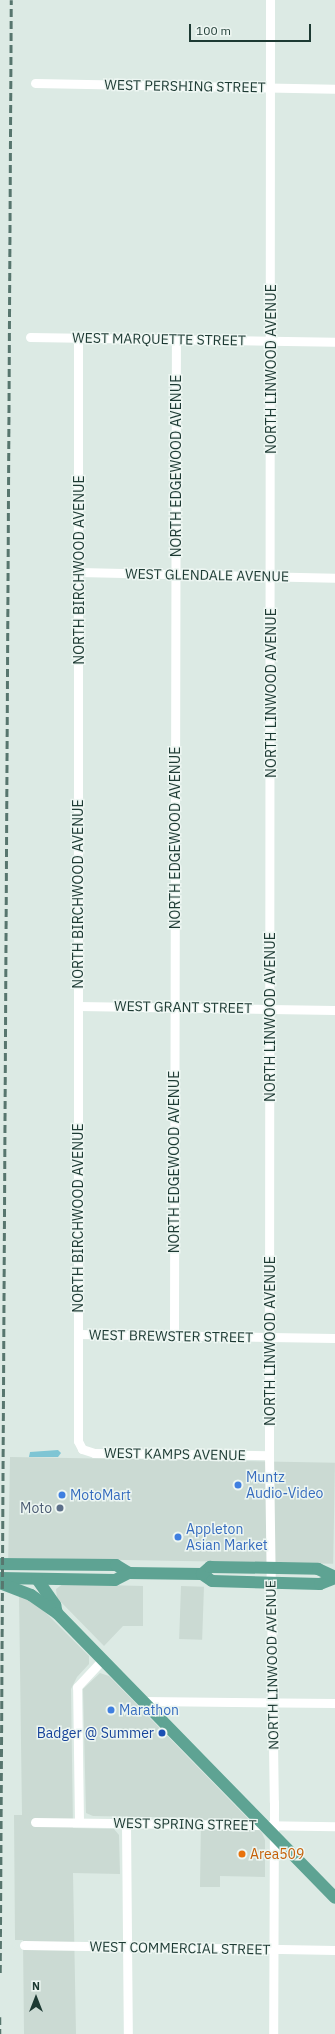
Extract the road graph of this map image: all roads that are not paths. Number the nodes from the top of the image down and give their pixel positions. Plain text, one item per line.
1 (270, 0) edge
2 (35, 83) dead end
3 (270, 87) junction
4 (335, 89) edge
5 (30, 337) dead end
6 (78, 337) junction
7 (176, 339) junction
8 (270, 340) junction
9 (335, 342) edge
10 (79, 572) junction
11 (175, 575) junction
12 (271, 577) junction
13 (335, 578) edge
14 (78, 1006) junction
15 (174, 1007) junction
16 (270, 1008) junction
17 (335, 1010) edge
18 (78, 1334) junction
19 (174, 1336) junction
20 (270, 1337) junction
21 (335, 1338) edge
22 (82, 1449) joint
23 (269, 1455) junction
24 (0, 1564) edge
25 (36, 1564) junction
26 (98, 1565) junction
27 (270, 1568) junction
28 (129, 1573) junction
29 (202, 1574) junction
30 (335, 1577) edge
31 (0, 1578) edge
32 (37, 1579) junction
33 (71, 1579) junction
34 (0, 1583) edge
35 (270, 1583) junction
36 (35, 1598) junction
37 (57, 1613) junction
38 (103, 1659) junction
39 (144, 1701) junction
40 (274, 1701) junction
41 (335, 1702) edge
42 (35, 1822) dead end
43 (79, 1822) junction
44 (126, 1823) junction
45 (335, 1826) edge
46 (269, 1828) junction
47 (335, 1898) edge
48 (24, 1945) dead end
49 (126, 1947) junction
50 (273, 1949) junction
51 (335, 1950) edge
52 (128, 2034) edge
53 (273, 2034) edge

1 - 3 street, NORTH LINWOOD AVENUE
2 - 3 street, WEST PERSHING STREET
3 - 4 street, WEST PERSHING STREET
3 - 8 street, NORTH LINWOOD AVENUE
5 - 6 street, WEST MARQUETTE STREET
6 - 7 street, WEST MARQUETTE STREET
6 - 10 street, NORTH BIRCHWOOD AVENUE
7 - 8 street, WEST MARQUETTE STREET
7 - 11 street, NORTH EDGEWOOD AVENUE
8 - 9 street, WEST MARQUETTE STREET
8 - 12 street, NORTH LINWOOD AVENUE
10 - 11 street, WEST GLENDALE AVENUE
10 - 14 street, NORTH BIRCHWOOD AVENUE
11 - 12 street, WEST GLENDALE AVENUE
11 - 15 street, NORTH EDGEWOOD AVENUE
12 - 13 street, WEST GLENDALE AVENUE
12 - 16 street, NORTH LINWOOD AVENUE
14 - 15 street, WEST GRANT STREET
14 - 18 street, NORTH BIRCHWOOD AVENUE
15 - 16 street, WEST GRANT STREET
15 - 19 street, NORTH EDGEWOOD AVENUE
16 - 17 street, WEST GRANT STREET
16 - 20 street, NORTH LINWOOD AVENUE
18 - 19 street, WEST BREWSTER STREET
18 - 22 street, NORTH BIRCHWOOD AVENUE
19 - 20 street, WEST BREWSTER STREET
20 - 21 street, WEST BREWSTER STREET
20 - 23 street, NORTH LINWOOD AVENUE
22 - 23 street, WEST KAMPS AVENUE
23 - 27 street, NORTH LINWOOD AVENUE
24 - 25 main road
25 - 26 main road
25 - 32 main road
26 - 28 main road
26 - 33 main road
27 - 29 main road
27 - 30 main road
27 - 35 street, NORTH LINWOOD AVENUE
28 - 29 main road
28 - 33 main road
29 - 35 main road
30 - 35 main road
31 - 32 main road
32 - 33 main road
32 - 36 main road
32 - 37 main road
34 - 36 main road
35 - 40 street, NORTH LINWOOD AVENUE
36 - 37 main road
37 - 38 main road
38 - 39 main road
38 - 43 street
39 - 40 street
39 - 46 main road
40 - 41 street
40 - 46 street, NORTH LINWOOD AVENUE
42 - 43 street, WEST SPRING STREET
43 - 44 street, WEST SPRING STREET
44 - 46 street, WEST SPRING STREET
44 - 49 street
45 - 46 street, WEST SPRING STREET
46 - 47 main road
46 - 50 street, NORTH LINWOOD AVENUE
48 - 49 street, WEST COMMERCIAL STREET
49 - 50 street, WEST COMMERCIAL STREET
49 - 52 street
50 - 51 street, WEST COMMERCIAL STREET
50 - 53 street, NORTH LINWOOD AVENUE

